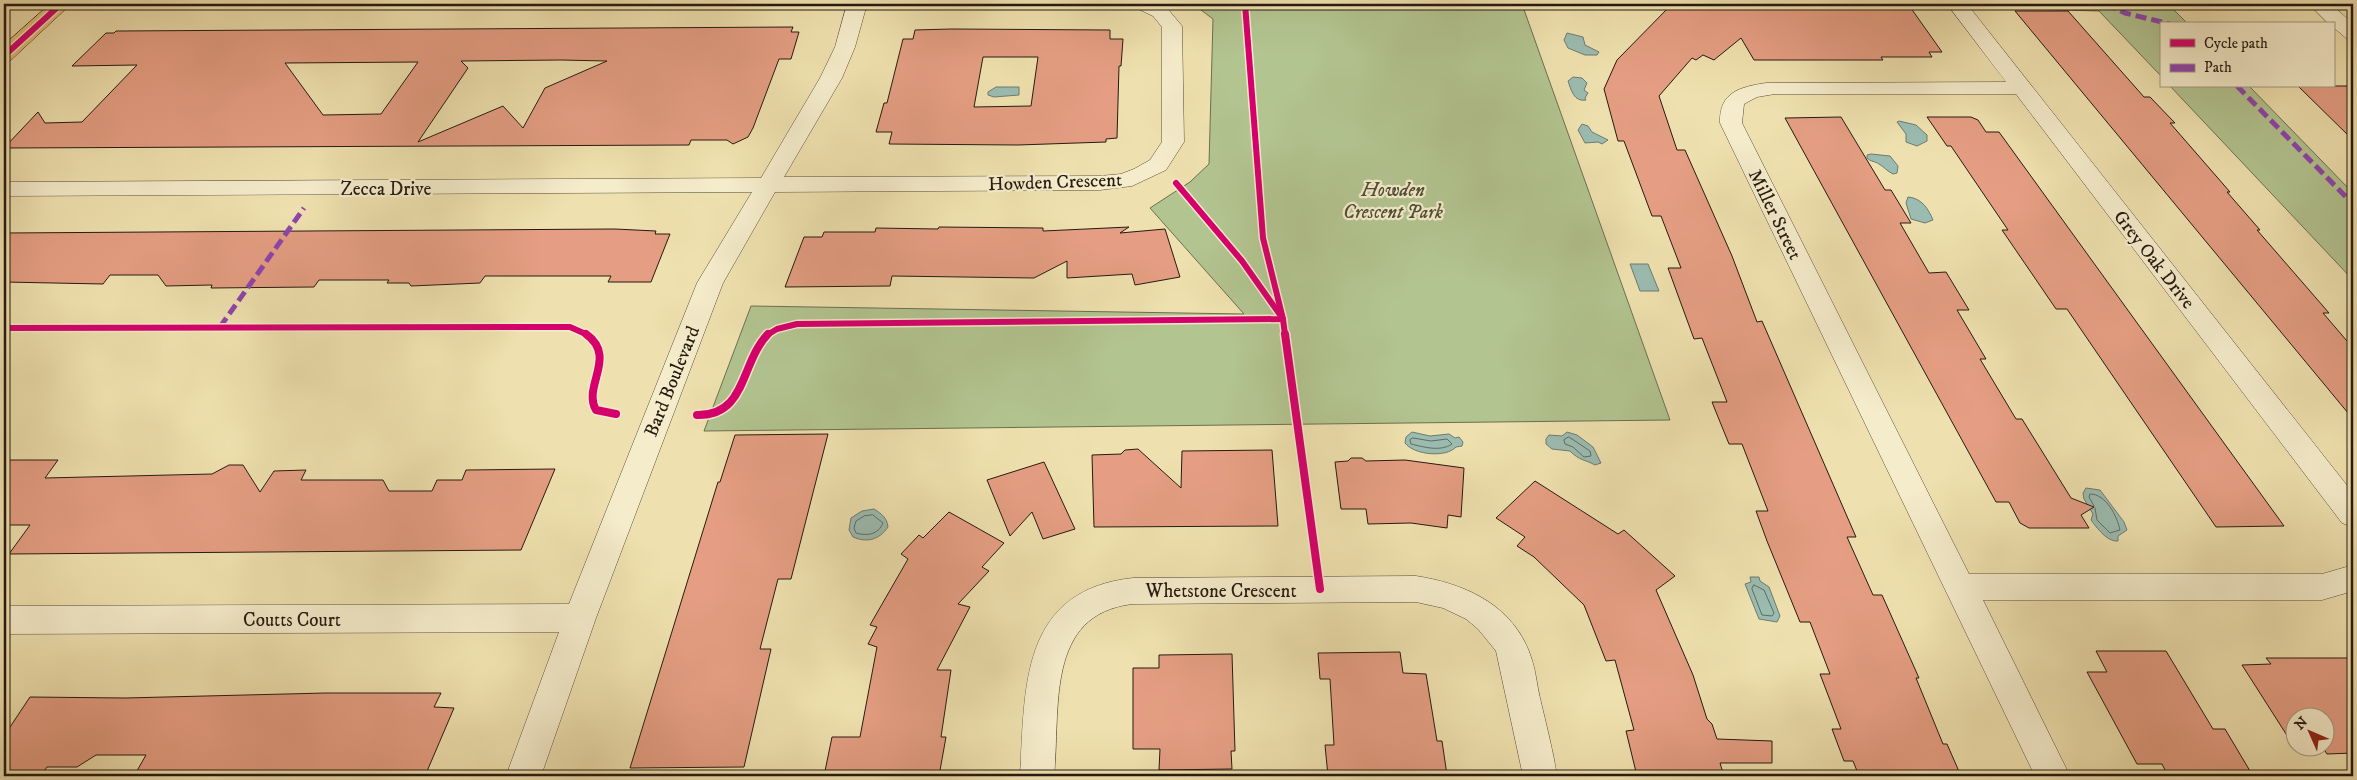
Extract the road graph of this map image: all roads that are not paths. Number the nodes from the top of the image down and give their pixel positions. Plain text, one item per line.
1 (61, 4) edge
2 (857, 4) edge
3 (1143, 4) edge
4 (1957, 4) edge
5 (2319, 4) edge
6 (2353, 34) edge
7 (4, 56) edge
8 (2023, 88) junction
9 (768, 186) junction
10 (4, 189) edge
11 (2353, 515) edge
12 (2353, 578) edge
13 (1960, 587) junction
14 (580, 618) junction
15 (4, 620) edge
16 (524, 776) edge
17 (1037, 776) edge
18 (1540, 776) edge
19 (2053, 776) edge

1 - 7 main road
2 - 9 street, Bard Boulevard
3 - 9 street, Howden Crescent
4 - 8 street, Grey Oak Drive
5 - 6 street
8 - 11 street, Grey Oak Drive
8 - 13 street, Miller Street
9 - 10 street, Zecca Drive
9 - 14 street, Bard Boulevard
12 - 13 street
13 - 19 street
14 - 15 street, Coutts Court
14 - 16 street, Bard Boulevard
17 - 18 street, Whetstone Crescent

